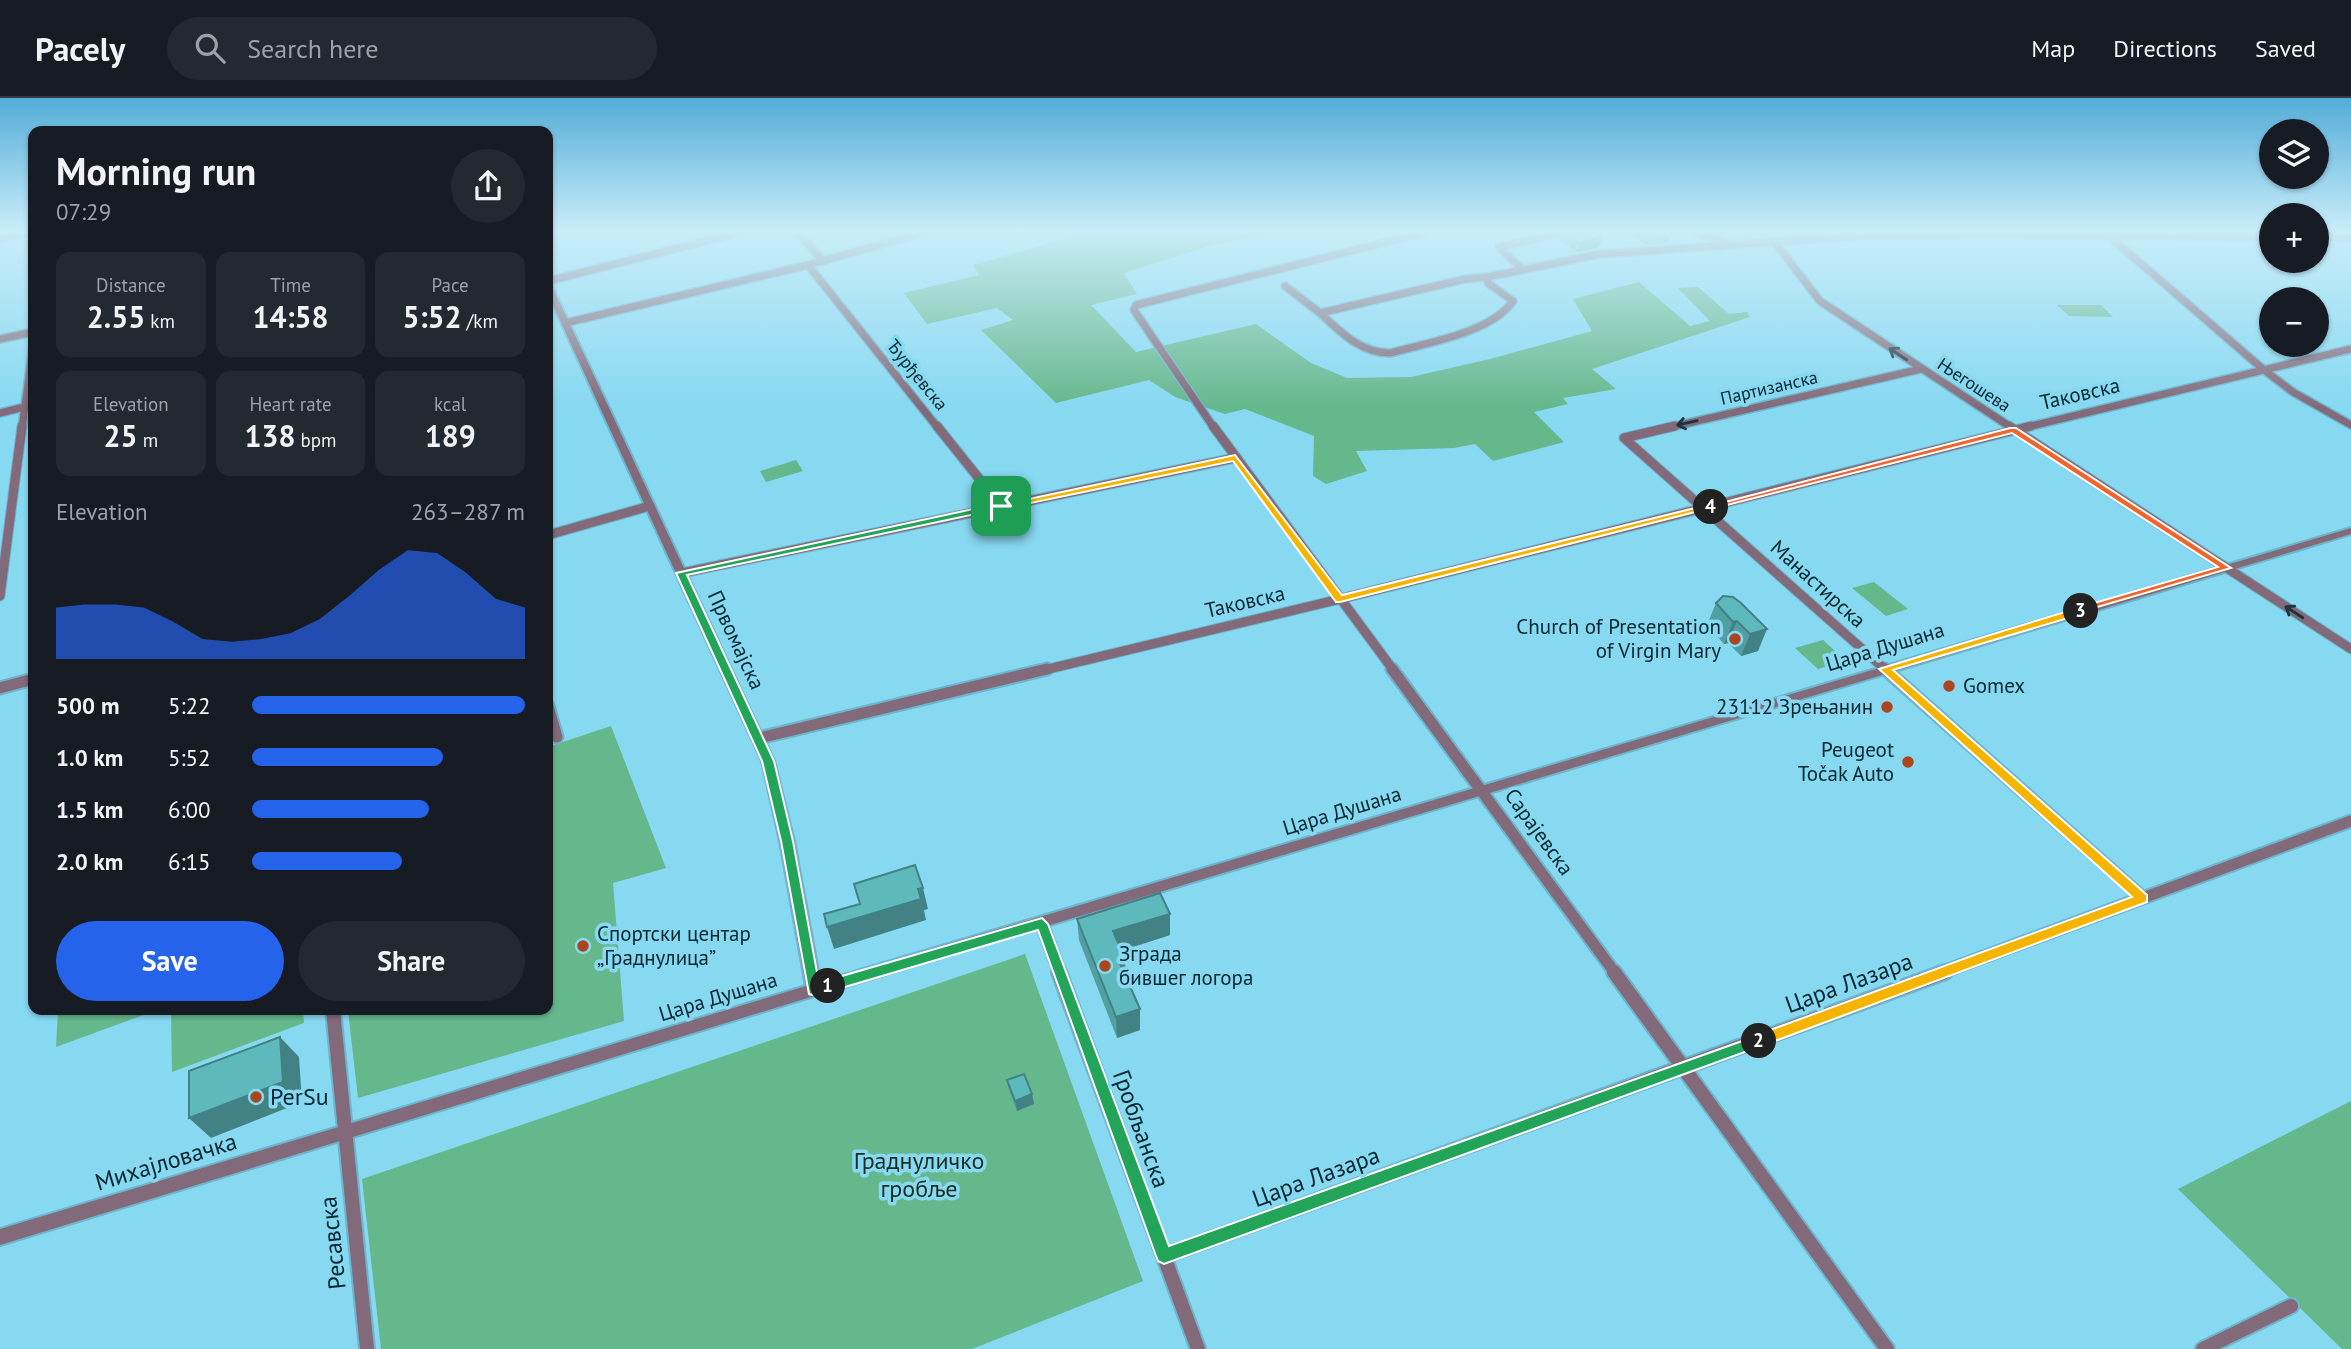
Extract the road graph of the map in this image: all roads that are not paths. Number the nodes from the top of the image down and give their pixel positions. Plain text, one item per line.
1 (702, 290) edge
2 (828, 290) edge
3 (1187, 290) edge
4 (1291, 290) edge
5 (1414, 290) edge
6 (1500, 290) edge
7 (1813, 290) edge
8 (2172, 290) edge
9 (553, 298) edge
10 (1320, 313) junction
11 (565, 323) junction
12 (28, 333) edge
13 (0, 339) edge
14 (2351, 349) edge
15 (1921, 369) junction
16 (2264, 370) junction
17 (28, 380) edge
18 (24, 407) junction
19 (0, 412) edge
20 (2351, 425) edge
21 (2013, 430) junction
22 (1624, 438) joint
23 (1235, 458) junction
24 (650, 506) junction
25 (1001, 506) junction
26 (1703, 509) junction
27 (2351, 531) edge
28 (553, 534) edge
29 (2226, 568) junction
30 (681, 573) junction
31 (0, 596) edge
32 (1340, 599) junction
33 (2351, 649) edge
34 (1884, 669) junction
35 (28, 680) edge
36 (0, 688) edge
37 (553, 723) edge
38 (557, 737) dead end
39 (759, 738) junction
40 (1482, 790) junction
41 (2351, 821) edge
42 (2143, 898) junction
43 (1042, 924) junction
44 (814, 990) junction
45 (334, 1015) edge
46 (1685, 1068) junction
47 (346, 1133) junction
48 (0, 1237) edge
49 (1164, 1256) junction
50 (2291, 1306) dead end
51 (367, 1349) edge
52 (1198, 1349) edge
53 (1887, 1349) edge
54 (2203, 1349) edge

1 - 11 street
2 - 25 street, Ђурђевска
3 - 23 street, Сарајевска
4 - 10 street
5 - 10 street
6 - 10 street
15 -> 7 street, Његошева
8 - 16 street
9 - 11 street, Првомајска
11 - 24 street, Првомајска
12 - 13 street
14 - 16 street, Таковска
15 - 21 street, Његошева
15 -> 22 street, Партизанска
16 - 20 street
16 - 21 street, Таковска
17 - 18 street
18 - 19 street
18 - 31 street
21 - 26 street, Таковска
21 - 29 street, Његошева
22 - 26 street, Манастирска
23 - 25 street
23 - 32 street, Сарајевска
24 - 28 street
24 - 30 street, Првомајска
25 - 30 street
26 - 32 street, Таковска
26 - 34 street, Манастирска
27 - 29 street, Цара Душана
33 -> 29 street, Његошева
29 - 34 street, Цара Душана
30 - 39 street, Првомајска
32 - 39 street, Таковска
32 - 40 street, Сарајевска
34 - 40 street, Цара Душана
34 - 42 street, Манастирска
35 - 36 street
37 - 38 street
39 - 44 street, Првомајска
40 - 43 street, Цара Душана
40 - 46 street, Сарајевска
41 - 42 street, Цара Лазара
42 - 46 street, Цара Лазара
43 - 44 street, Цара Душана
43 - 49 street, Гробљанска
44 - 47 street, Цара Душана
45 - 47 street, Ресавска
46 - 49 street, Цара Лазара
46 - 53 street, Сарајевска
47 - 48 street, Михајловачка
47 - 51 street, Ресавска
49 - 52 street, Гробљанска
50 - 54 street

